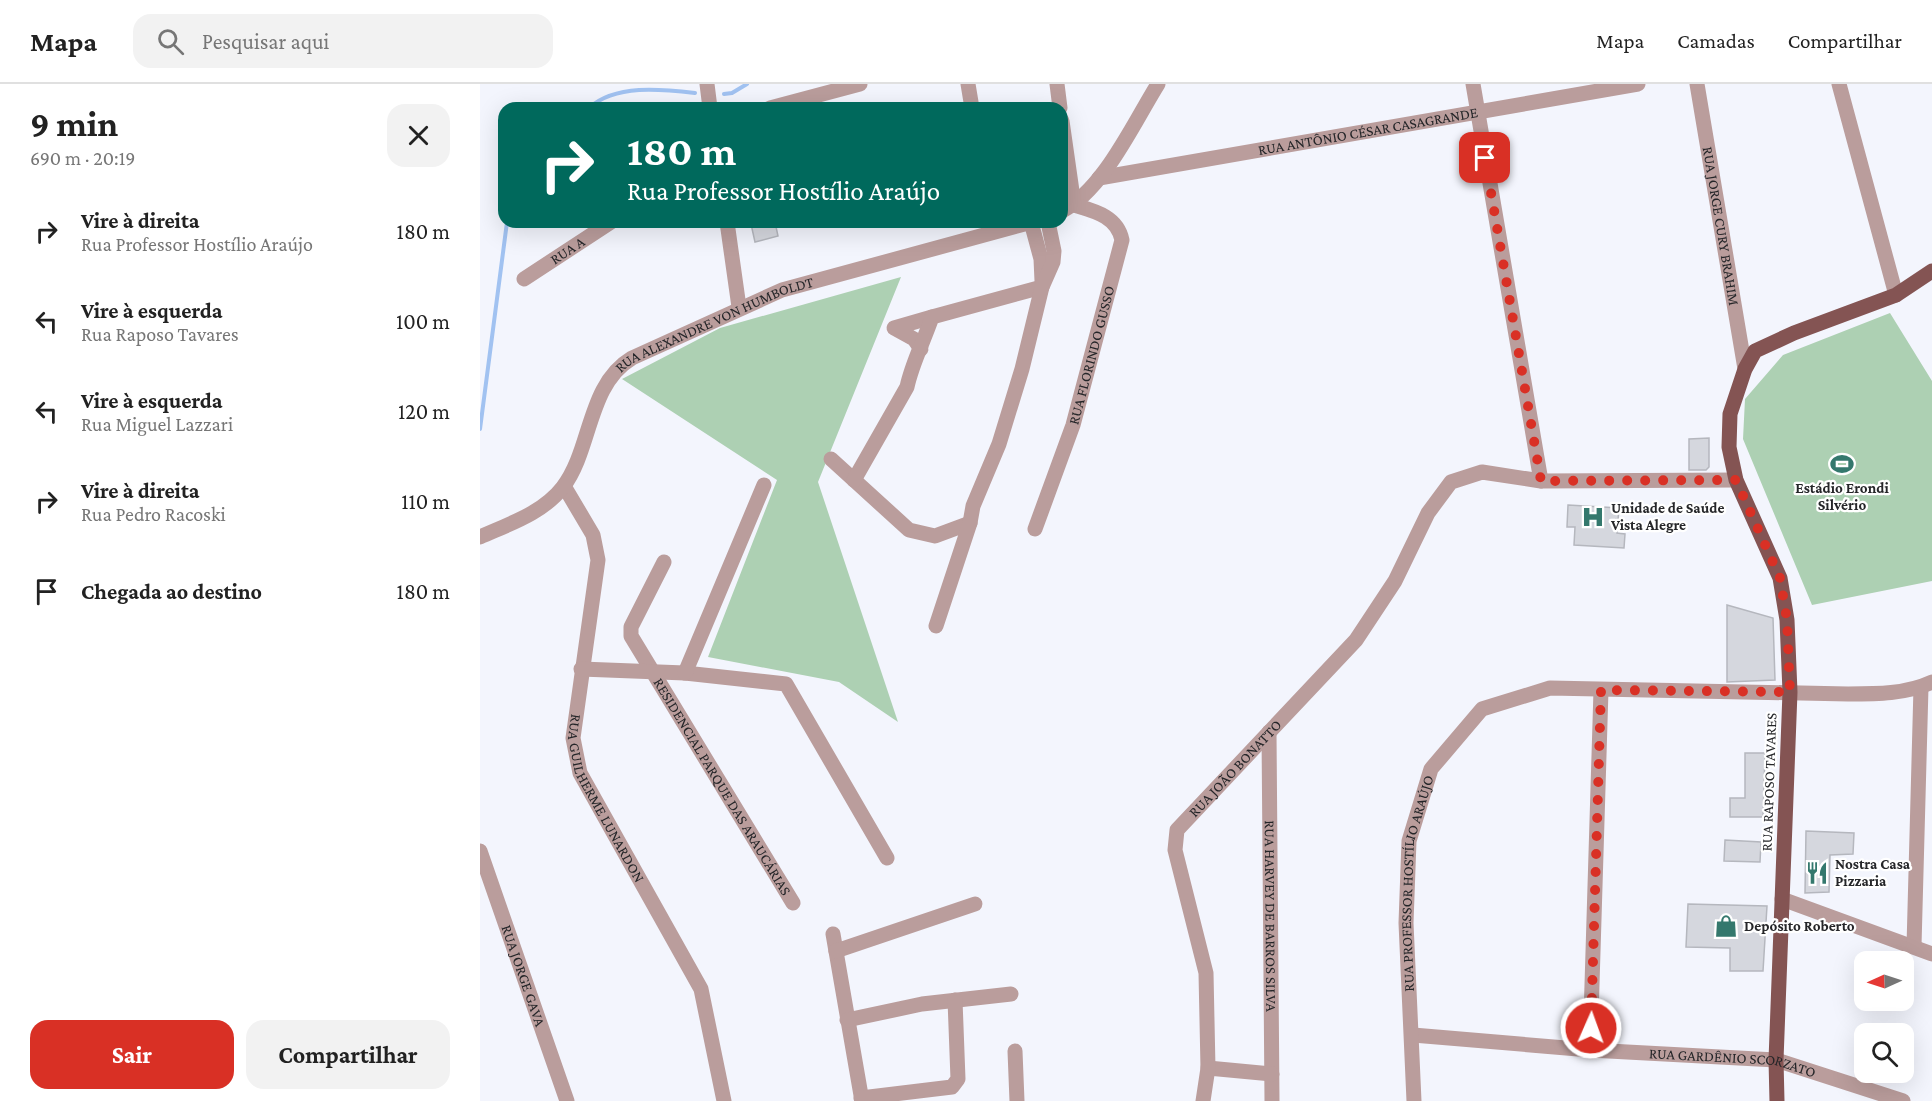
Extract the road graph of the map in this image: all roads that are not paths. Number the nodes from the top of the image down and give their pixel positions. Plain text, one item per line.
1 (707, 84) edge
2 (860, 84) edge
3 (968, 84) edge
4 (1057, 84) edge
5 (1158, 84) edge
6 (1473, 84) edge
7 (1638, 84) edge
8 (1697, 84) edge
9 (1839, 84) edge
10 (709, 102) edge
11 (792, 102) edge
12 (971, 102) edge
13 (1059, 102) edge
14 (1477, 112) junction
15 (1099, 178) junction
16 (1068, 208) edge
17 (602, 228) edge
18 (728, 228) edge
19 (991, 228) edge
20 (1033, 228) edge
21 (1049, 228) edge
22 (1932, 271) edge
23 (524, 279) dead end
24 (1042, 287) junction
25 (1896, 295) junction
26 (739, 307) junction
27 (932, 317) junction
28 (921, 349) junction
29 (1745, 369) junction
30 (831, 459) dead end
31 (855, 480) junction
32 (1736, 480) junction
33 (1541, 481) junction
34 (764, 485) dead end
35 (564, 486) junction
36 (970, 524) junction
37 (1035, 530) dead end
38 (480, 537) edge
39 (664, 562) dead end
40 (936, 626) dead end
41 (581, 669) junction
42 (651, 672) junction
43 (685, 673) junction
44 (1927, 684) edge
45 (1601, 690) junction
46 (1790, 692) junction
47 (1269, 732) junction
48 (480, 851) edge
49 (887, 858) dead end
50 (1782, 899) junction
51 (794, 903) dead end
52 (975, 903) dead end
53 (833, 934) dead end
54 (1914, 946) junction
55 (836, 951) junction
56 (1932, 954) edge
57 (1011, 994) dead end
58 (955, 1000) junction
59 (847, 1020) junction
60 (1413, 1035) junction
61 (1590, 1050) junction
62 (1015, 1051) dead end
63 (1776, 1059) junction
64 (1208, 1068) junction
65 (1272, 1074) junction
66 (861, 1099) edge
67 (567, 1101) edge
68 (724, 1101) edge
69 (1017, 1101) edge
70 (1203, 1101) edge
71 (1272, 1101) edge
72 (1414, 1101) edge
73 (1777, 1101) edge
74 (1903, 1101) edge

1 - 10 street
2 - 11 street
3 - 12 street
4 - 13 street
5 - 15 street
6 - 14 street
7 - 14 street, RUA ANTÔNIO CÉSAR CASAGRANDE
8 - 29 street, RUA JORGE CURY BRAHIM
9 - 25 street
14 - 15 street, RUA ANTÔNIO CÉSAR CASAGRANDE
14 - 33 street
15 - 16 street
16 - 37 street, RUA FLORINDO GUSSO
17 - 23 street, RUA A
18 - 26 street
19 - 26 street, RUA ALEXANDRE VON HUMBOLDT
20 - 24 street
21 - 24 street
22 - 25 main road, RUA RAPOSO TAVARES
24 - 27 street
24 - 36 street
25 - 29 main road, RUA RAPOSO TAVARES
26 - 35 street, RUA ALEXANDRE VON HUMBOLDT
27 - 28 street
27 - 28 street
28 - 31 street
29 - 32 main road, RUA RAPOSO TAVARES
30 - 31 street
31 - 36 street
32 - 33 street
32 - 46 main road, RUA RAPOSO TAVARES
33 - 47 street, RUA JOÃO BONATTO
34 - 43 street
35 - 38 street, RUA ALEXANDRE VON HUMBOLDT
35 - 41 street, RUA GUILHERME LUNARDON
36 - 40 street
39 - 42 street, RESIDENCIAL PARQUE DAS ARAUCÁRIAS
41 - 42 street, RESIDENCIAL PARQUE DAS ARAUCÁRIAS
41 - 68 street, RUA GUILHERME LUNARDON
42 - 43 street, RESIDENCIAL PARQUE DAS ARAUCÁRIAS
42 - 51 street, RESIDENCIAL PARQUE DAS ARAUCÁRIAS
43 - 49 street, RESIDENCIAL PARQUE DAS ARAUCÁRIAS
44 - 46 street, RUA PROFESSOR HOSTÍLIO ARAÚJO
44 - 54 street
45 - 46 street, RUA PROFESSOR HOSTÍLIO ARAÚJO
45 - 60 street, RUA PROFESSOR HOSTÍLIO ARAÚJO
45 - 61 street
46 - 50 main road, RUA RAPOSO TAVARES
47 - 64 street, RUA JOÃO BONATTO
47 - 65 street, RUA HARVEY DE BARROS SILVA
48 - 67 street, RUA JORGE GAVA
50 - 54 street
50 - 63 main road, RUA RAPOSO TAVARES
52 - 55 street
53 - 55 street
54 - 56 street
55 - 59 street
57 - 58 street
58 - 59 street
58 - 66 street
59 - 66 street
60 - 61 street, RUA GARDÊNIO SCORZATO
60 - 72 street, RUA PROFESSOR HOSTÍLIO ARAÚJO
61 - 63 street, RUA GARDÊNIO SCORZATO
62 - 69 street
63 - 73 main road, RUA RAPOSO TAVARES
63 - 74 street, RUA GARDÊNIO SCORZATO
64 - 65 street
64 - 70 street, RUA JOÃO BONATTO
65 - 71 street, RUA HARVEY DE BARROS SILVA

